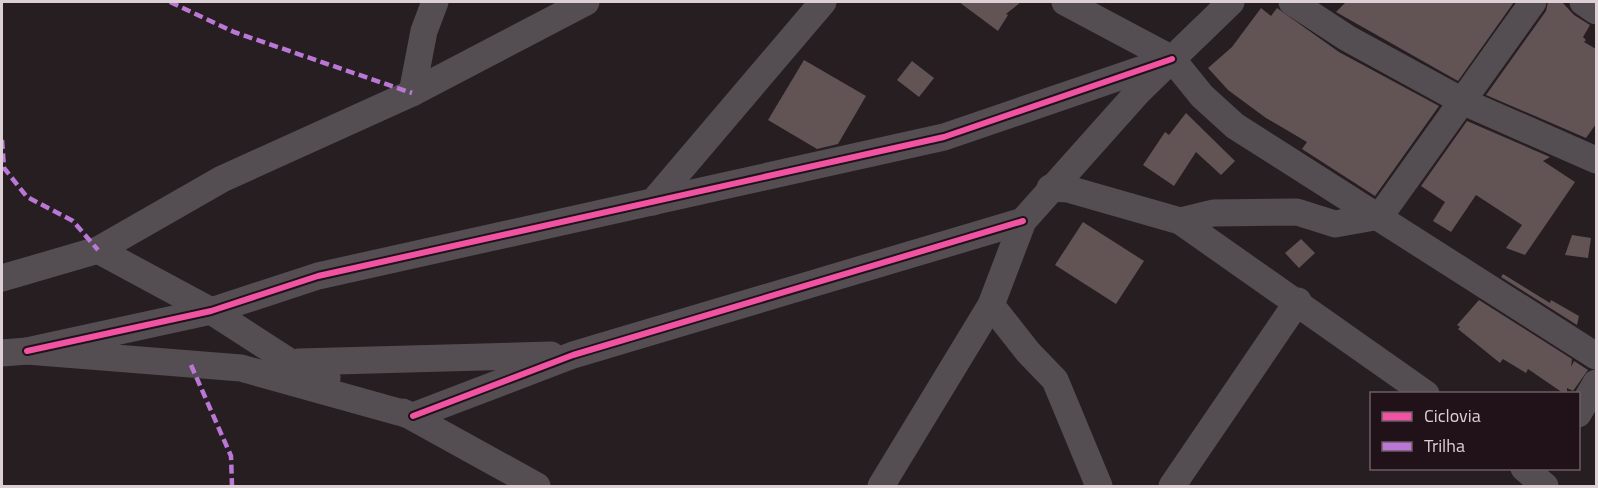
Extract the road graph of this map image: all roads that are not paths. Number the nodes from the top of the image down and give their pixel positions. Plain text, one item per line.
1 (435, 2) edge
2 (586, 2) edge
3 (823, 2) edge
4 (1065, 2) edge
5 (1231, 2) edge
6 (1292, 2) edge
7 (1533, 2) edge
8 (1583, 2) edge
9 (1596, 11) edge
10 (1172, 59) junction
11 (412, 93) junction
12 (1464, 102) junction
13 (1596, 160) edge
14 (1050, 188) junction
15 (653, 202) junction
16 (1380, 216) junction
17 (1023, 221) junction
18 (1180, 221) junction
19 (98, 250) junction
20 (2, 278) edge
21 (1298, 301) junction
22 (991, 305) junction
23 (211, 311) junction
24 (14, 352) edge
25 (573, 355) junction
26 (1596, 356) edge
27 (290, 362) junction
28 (241, 368) junction
29 (1596, 383) edge
30 (1425, 392) edge
31 (1580, 411) edge
32 (412, 416) junction
33 (537, 486) edge
34 (881, 486) edge
35 (1099, 486) edge
36 (1172, 486) edge

1 - 11 street
2 - 11 street
3 - 15 street
4 - 10 street
5 - 10 street
6 - 12 street
7 - 12 street
8 - 9 street
10 - 14 street
10 - 15 street
10 - 16 street
11 - 19 street
12 - 13 street
12 - 16 street
14 - 17 street
14 - 18 street
15 - 23 street
16 - 18 street
16 - 26 street
17 - 22 street
17 - 25 street
18 - 21 street
19 - 20 street
19 - 23 street
21 - 30 street
21 - 36 street
22 - 34 street
22 - 35 street
23 - 24 street
23 - 27 street
24 - 28 street
25 - 27 street
25 - 32 street
27 - 28 street
27 - 32 street
28 - 32 street
29 - 31 street
32 - 33 street

